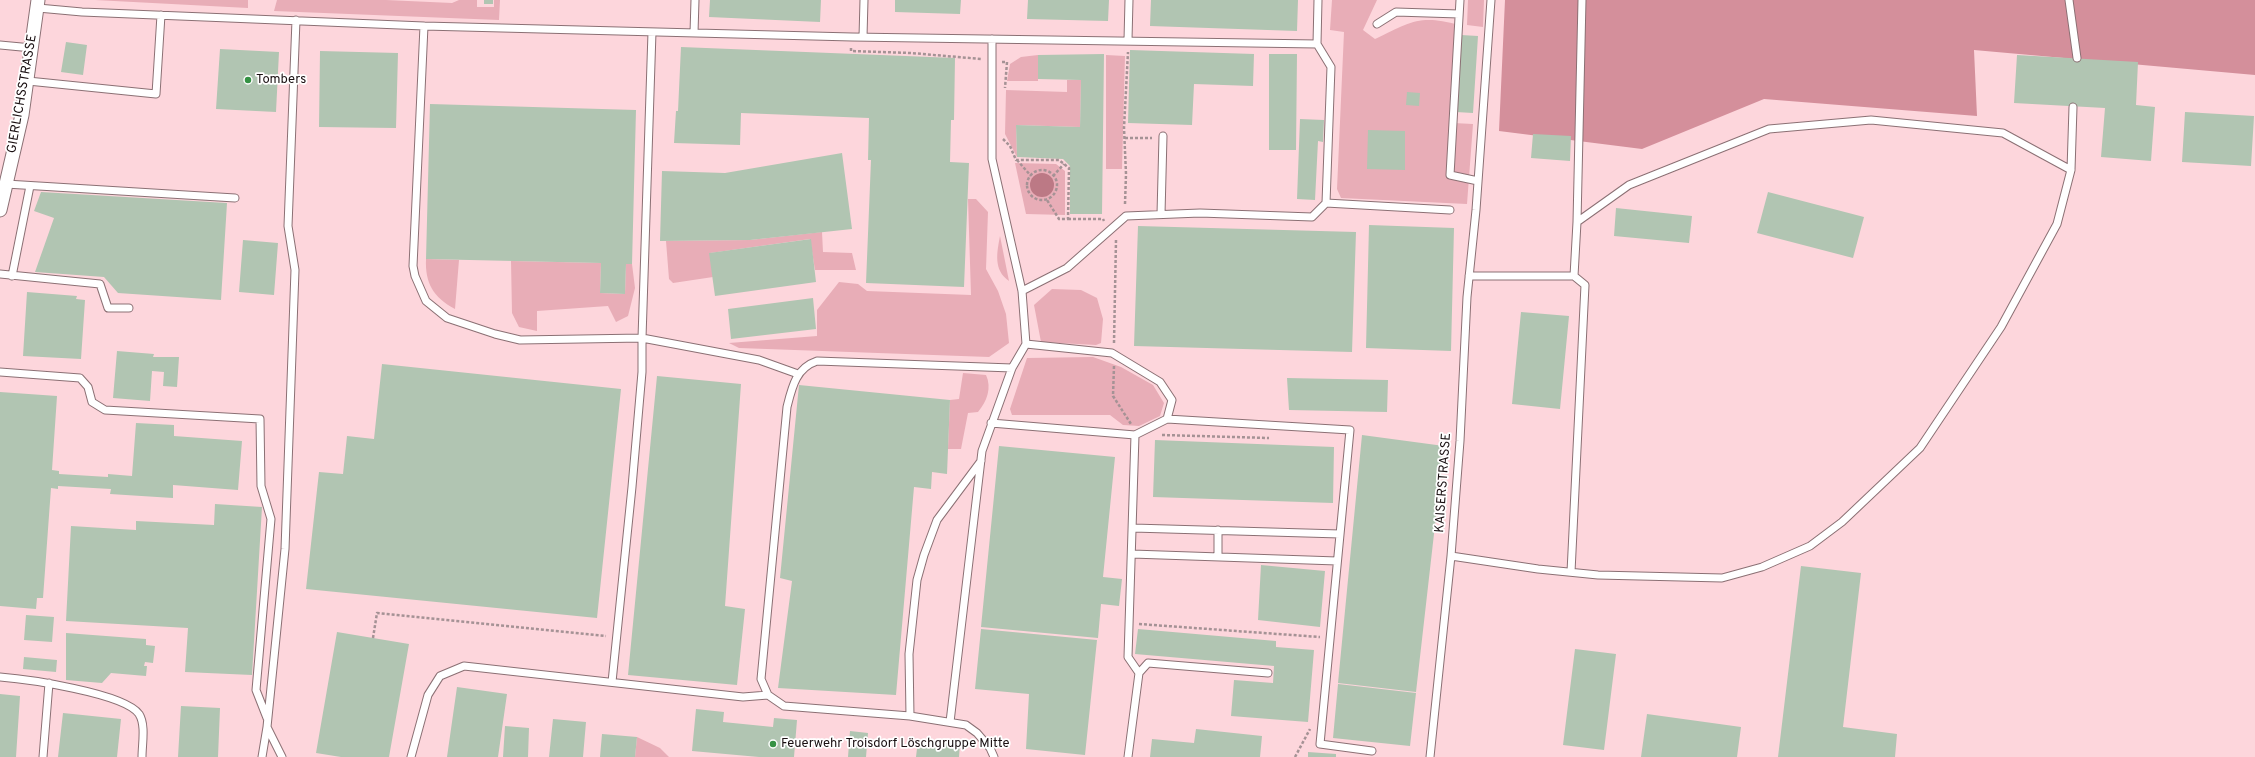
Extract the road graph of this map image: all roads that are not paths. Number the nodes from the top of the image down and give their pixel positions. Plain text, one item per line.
1 (695, 0) edge
2 (864, 0) edge
3 (1130, 0) edge
4 (1318, 0) edge
5 (1460, 0) edge
6 (1491, 0) edge
7 (1582, 0) edge
8 (2069, 0) edge
9 (38, 4) edge
10 (1459, 14) junction
11 (161, 15) junction
12 (296, 20) junction
13 (1377, 24) dead end
14 (424, 26) junction
15 (652, 32) junction
16 (694, 33) junction
17 (863, 37) junction
18 (992, 39) junction
19 (1128, 40) junction
20 (1317, 44) junction
21 (0, 45) edge
22 (32, 48) junction
23 (2077, 58) dead end
24 (28, 81) junction
25 (2074, 107) dead end
26 (1164, 136) road end
27 (2071, 170) junction
28 (1478, 181) junction
29 (6, 184) junction
30 (30, 186) junction
31 (235, 198) dead end
32 (1326, 203) junction
33 (0, 210) edge
34 (1450, 210) dead end
35 (1161, 214) junction
36 (1577, 222) junction
37 (0, 274) edge
38 (12, 276) junction
39 (1469, 276) junction
40 (1574, 276) junction
41 (1022, 291) junction
42 (129, 308) dead end
43 (642, 338) junction
44 (1026, 344) junction
45 (1012, 368) junction
46 (0, 372) edge
47 (798, 374) junction
48 (1167, 419) junction
49 (991, 423) junction
50 (1135, 436) junction
51 (981, 461) junction
52 (1133, 528) junction
53 (1218, 530) junction
54 (1340, 534) junction
55 (1132, 554) junction
56 (1451, 556) junction
57 (1218, 557) junction
58 (1337, 561) junction
59 (1571, 572) junction
60 (1139, 673) junction
61 (1268, 673) dead end
62 (0, 677) edge
63 (612, 682) junction
64 (49, 683) junction
65 (768, 695) junction
66 (910, 716) junction
67 (950, 722) junction
68 (267, 724) junction
69 (1372, 751) dead end
70 (43, 757) edge
71 (142, 757) edge
72 (262, 757) edge
73 (282, 757) edge
74 (411, 757) edge
75 (994, 757) edge
76 (1128, 757) edge
77 (1430, 757) edge

1 - 16 lane
2 - 17 lane
3 - 19 lane
4 - 20 lane
5 - 10 lane
6 - 28 lane, KAISERSTRASSE
7 - 36 lane
8 - 23 lane
9 - 11 lane
9 - 22 street, GIERLICHSSTRASSE
10 - 13 lane
10 - 28 lane
11 - 12 lane
11 - 24 lane
12 - 14 lane
12 - 68 lane
14 - 15 lane
14 - 43 lane
15 - 16 lane
15 - 43 lane
16 - 17 lane
17 - 18 lane
18 - 19 lane
18 - 41 lane
19 - 20 lane
20 - 32 lane
21 - 22 lane
22 - 24 street, GIERLICHSSTRASSE
24 - 29 street, GIERLICHSSTRASSE
25 - 27 lane
26 - 35 lane
27 - 36 lane
27 - 59 lane
28 - 39 lane, KAISERSTRASSE
29 - 30 lane
29 - 33 street, GIERLICHSSTRASSE
30 - 31 lane
30 - 38 lane
32 - 34 lane
32 - 35 lane
35 - 41 lane
36 - 40 lane
37 - 38 lane
38 - 42 lane
39 - 40 lane
39 - 56 lane, KAISERSTRASSE
40 - 59 lane
41 - 44 lane
43 - 47 lane
43 - 63 lane
44 - 45 lane
44 - 48 lane
45 - 47 lane
45 - 49 lane
46 - 68 lane
47 - 65 lane
48 - 50 lane
48 - 54 lane
49 - 50 lane
49 - 51 lane
50 - 52 lane
51 - 66 lane
51 - 67 lane
52 - 53 lane
52 - 55 lane
53 - 54 lane
53 - 57 lane
54 - 58 lane
55 - 57 lane
55 - 60 lane
56 - 59 lane
56 - 77 lane, KAISERSTRASSE
57 - 58 lane
58 - 69 lane
60 - 61 lane
60 - 76 lane
62 - 64 lane
63 - 65 lane
63 - 74 lane
64 - 70 lane
64 - 71 lane
65 - 66 lane
66 - 67 lane
67 - 75 lane
68 - 72 lane
68 - 73 lane

